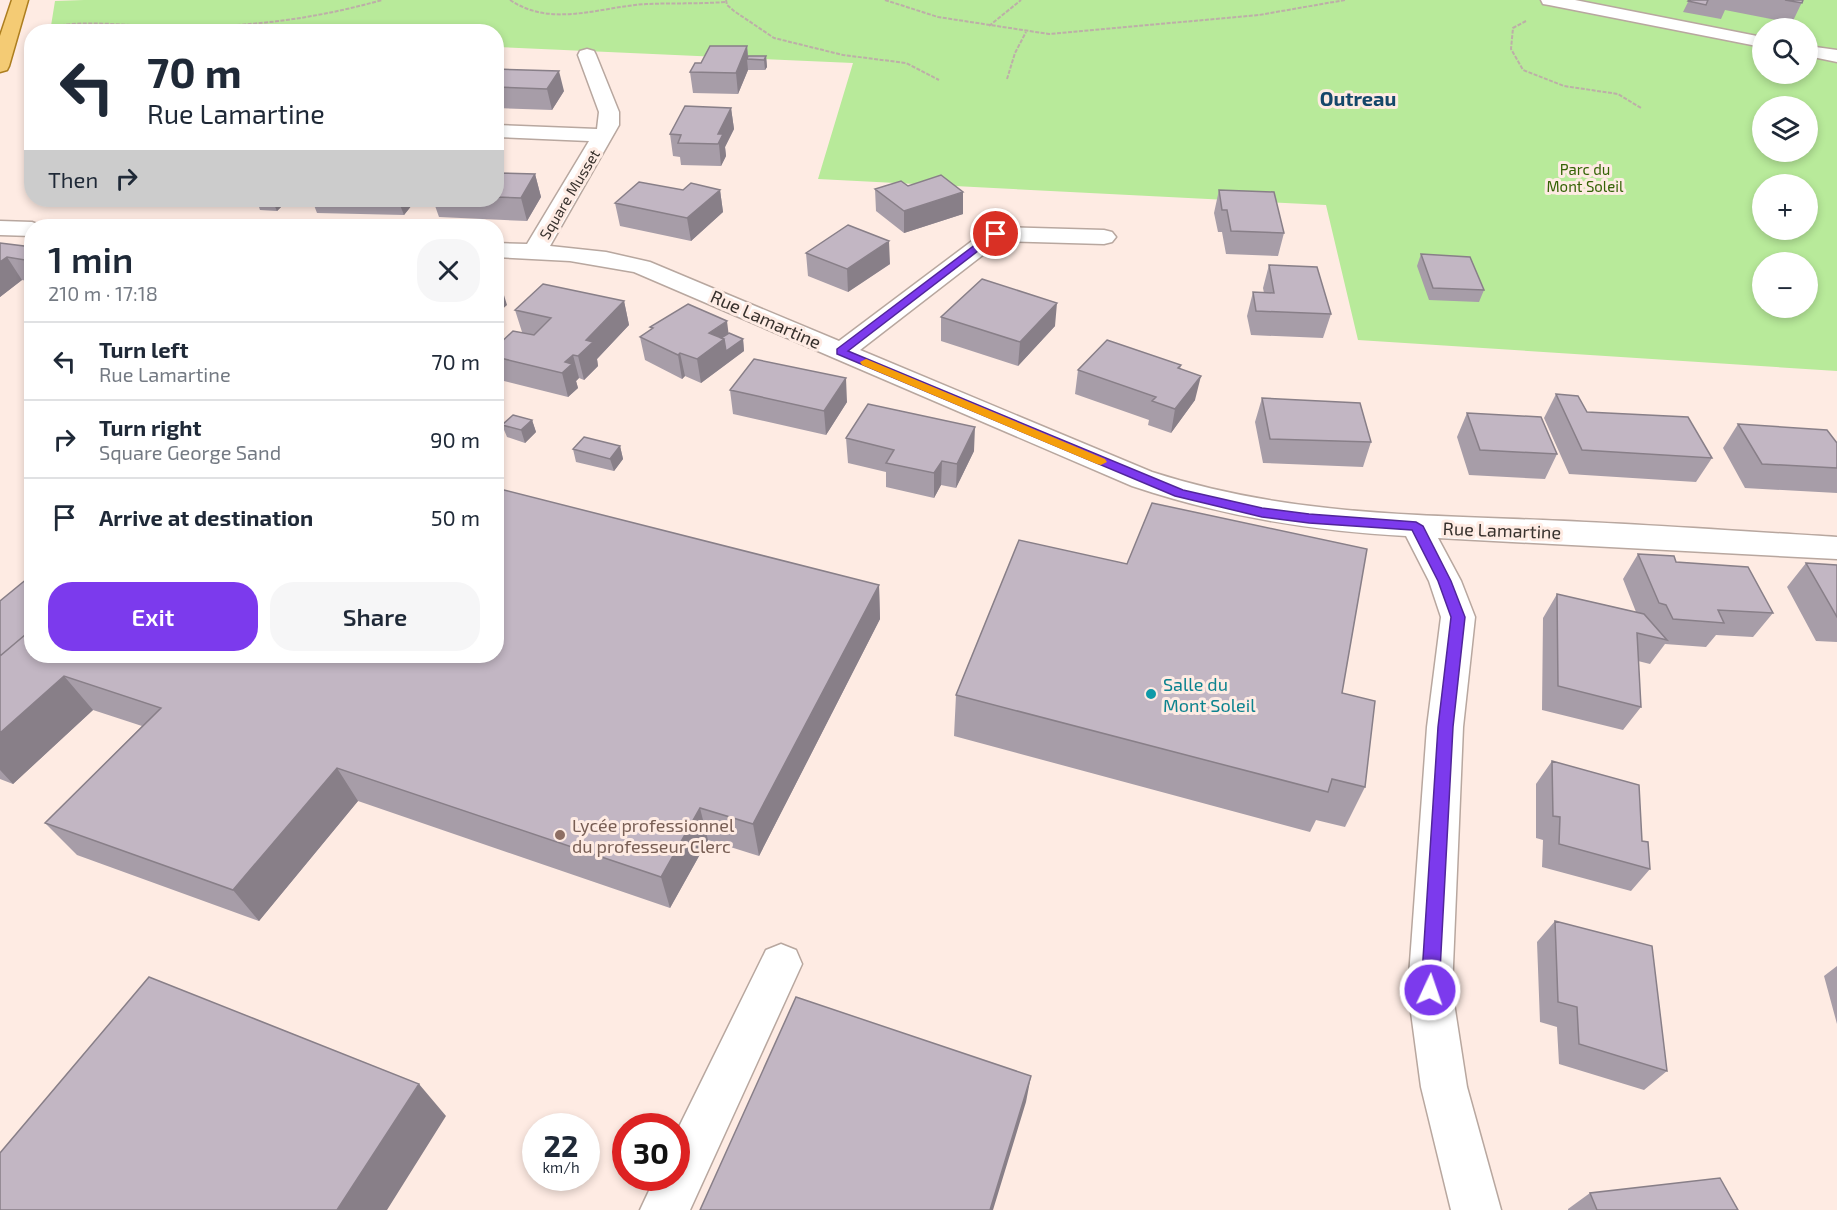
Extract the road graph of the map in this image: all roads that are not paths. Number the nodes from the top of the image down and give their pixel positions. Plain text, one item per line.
1 (20, 0) edge
2 (1555, 1) edge
3 (5, 35) edge
4 (1752, 40) edge
5 (1818, 53) edge
6 (587, 55) dead end
7 (1837, 56) edge
8 (0, 66) edge
9 (504, 131) edge
10 (603, 135) junction
11 (0, 228) edge
12 (24, 229) edge
13 (1104, 237) dead end
14 (504, 250) edge
15 (534, 252) junction
16 (840, 352) junction
17 (1416, 526) junction
18 (1837, 548) edge
19 (781, 964) dead end
20 (665, 1210) edge
21 (1476, 1210) edge

1 - 3 main road
2 - 4 street
3 - 8 main road
5 - 7 street
6 - 10 street, Square Musset
9 - 10 street, Square Musset
10 - 15 street, Square Musset
11 - 12 street
13 - 16 street
14 - 15 street, Rue Lamartine
15 - 16 street, Rue Lamartine
16 - 17 street, Rue Lamartine
17 - 18 street, Rue Lamartine
17 - 21 street
19 - 20 street

